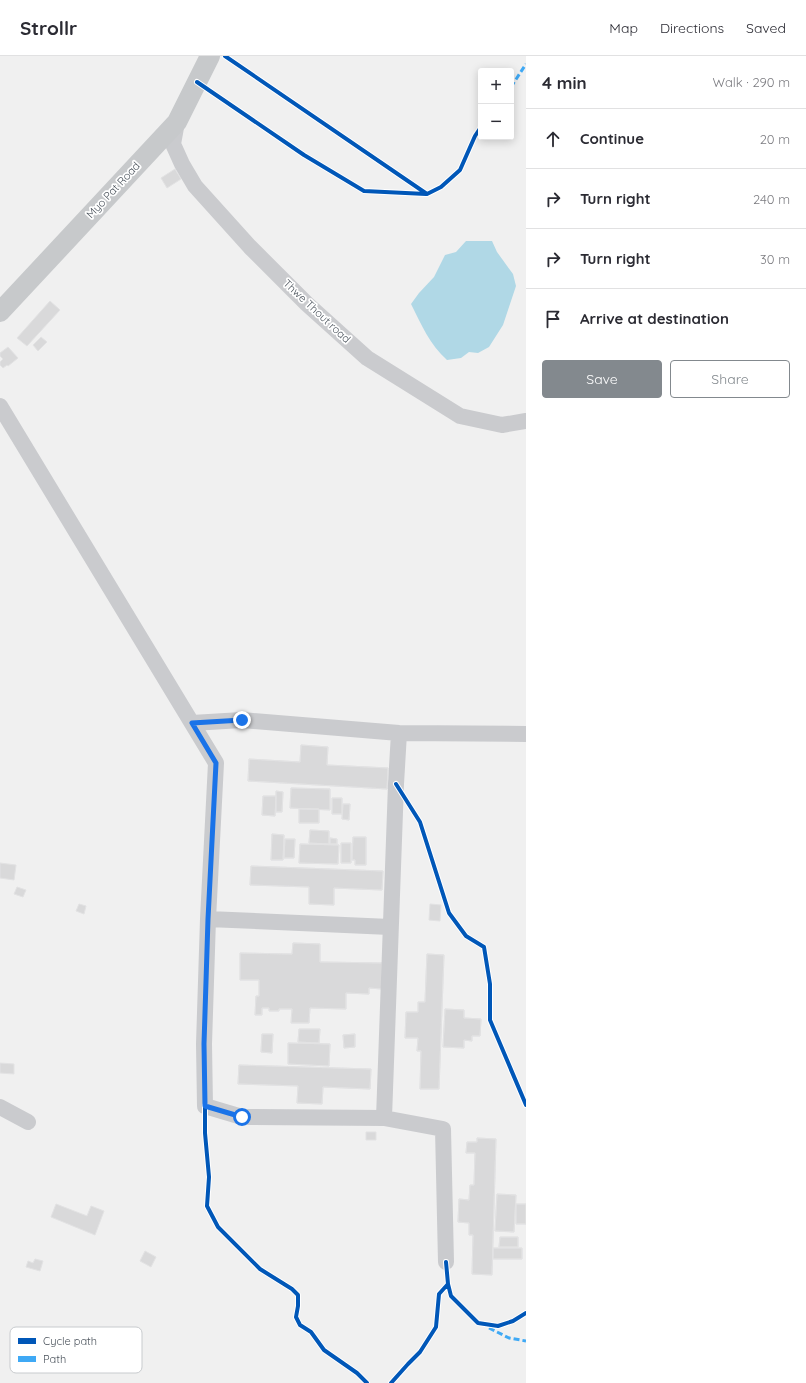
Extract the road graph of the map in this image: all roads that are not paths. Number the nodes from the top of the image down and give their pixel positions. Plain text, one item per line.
1 (210, 56) edge
2 (177, 122) junction
3 (0, 312) edge
4 (0, 406) edge
5 (526, 422) edge
6 (192, 723) junction
7 (399, 733) junction
8 (526, 734) edge
9 (208, 919) junction
10 (390, 927) junction
11 (0, 1107) edge
12 (384, 1118) junction
13 (28, 1122) dead end
14 (446, 1262) dead end

1 - 2 main road, Myo Pat Road
2 - 3 main road, Myo Pat Road
2 - 5 street, Thwe Thout road
4 - 6 street
6 - 7 street
6 - 9 street
7 - 8 street
7 - 10 street
9 - 10 street
9 - 12 street
10 - 12 street
11 - 13 street
12 - 14 street

